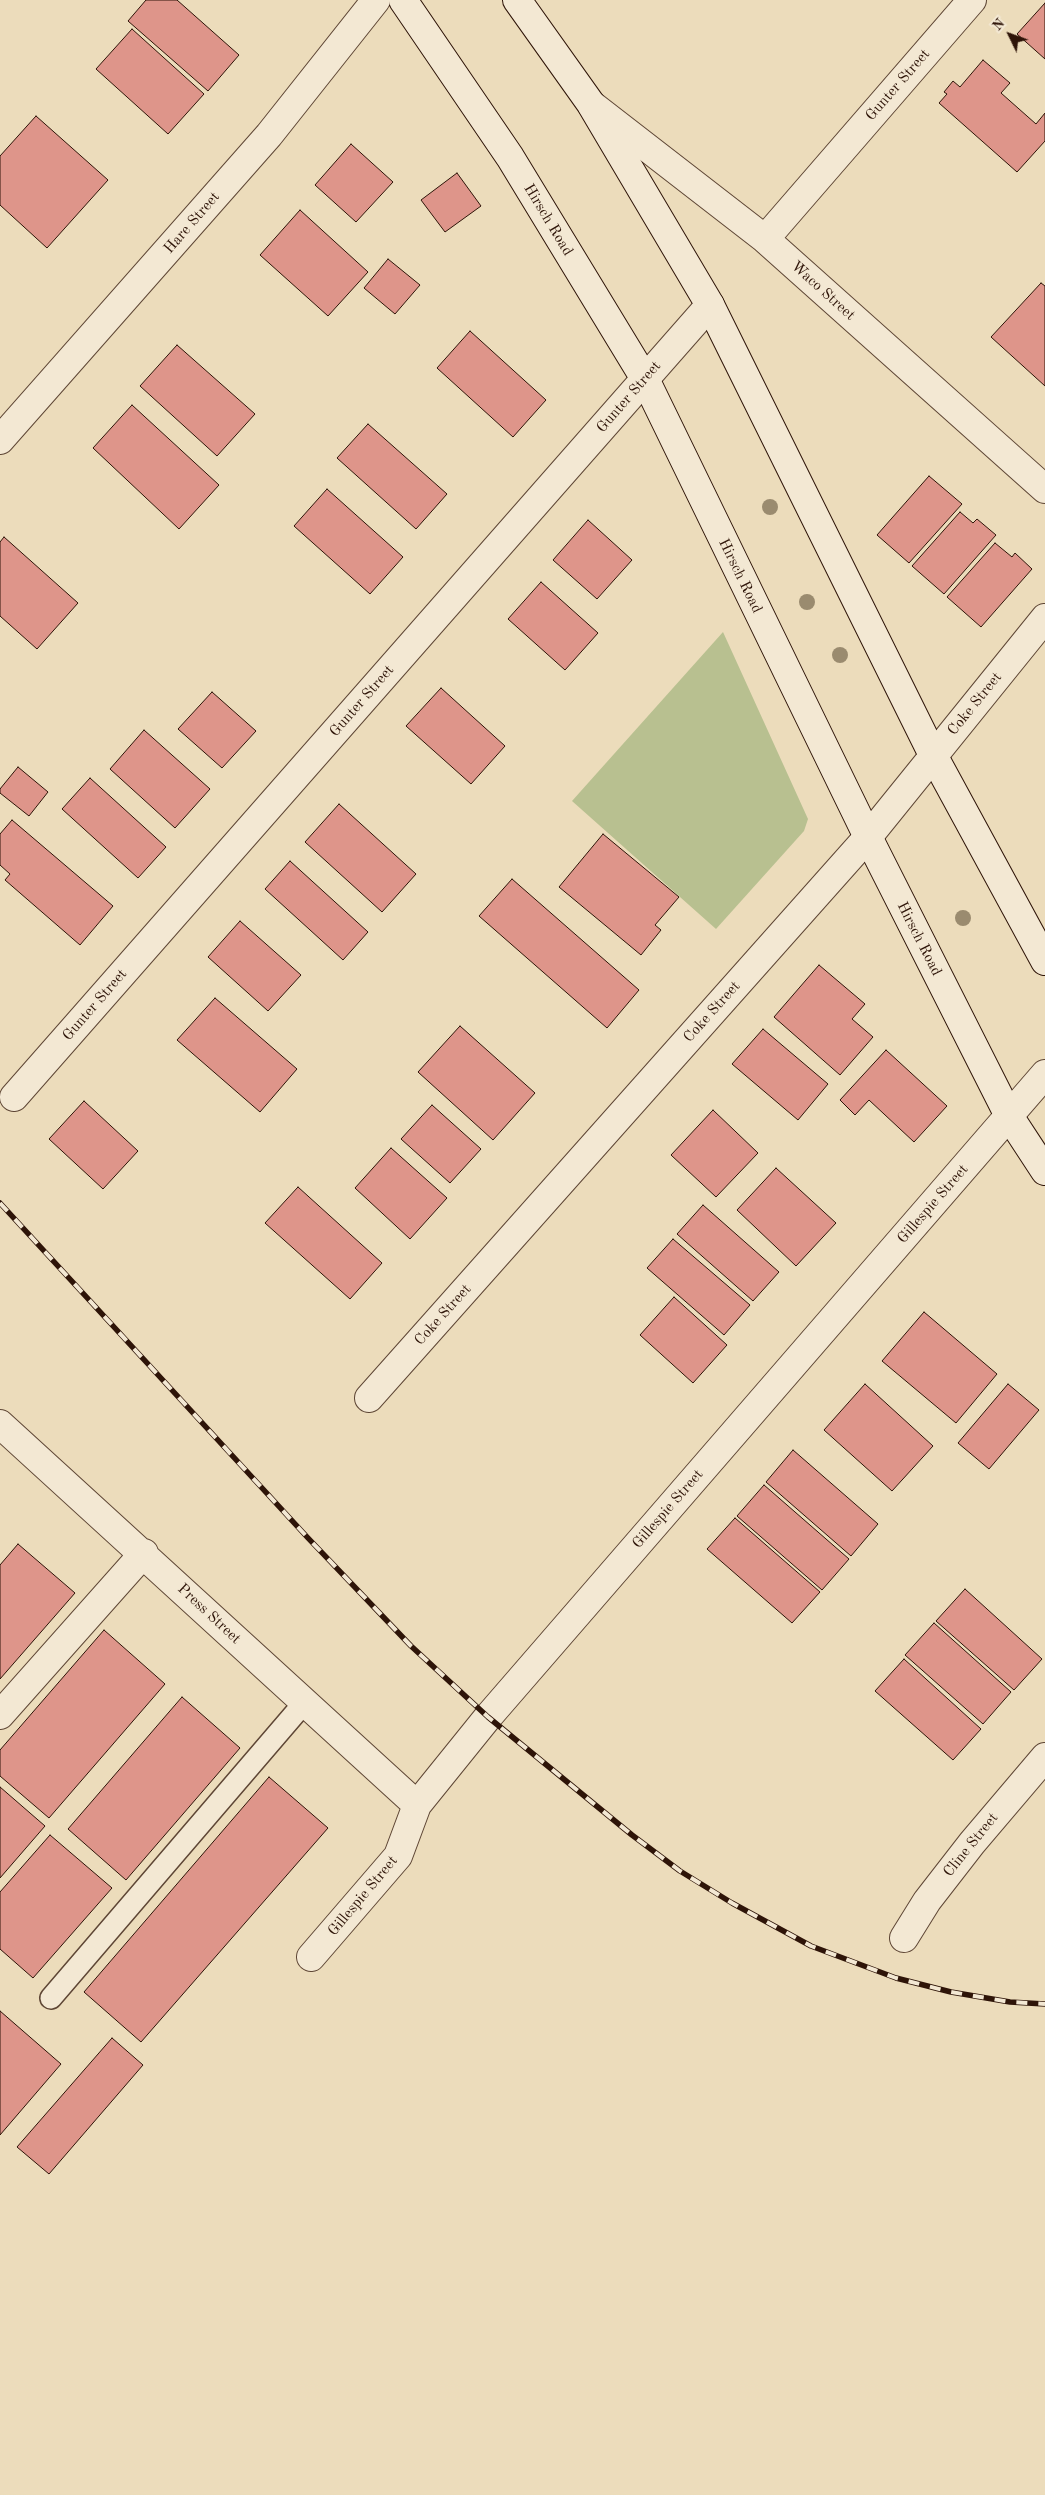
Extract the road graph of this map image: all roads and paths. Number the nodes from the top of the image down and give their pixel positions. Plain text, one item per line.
1 (376, 0) edge
2 (403, 0) edge
3 (517, 0) edge
4 (972, 0) edge
5 (591, 104) junction
6 (765, 239) junction
7 (710, 305) junction
8 (645, 379) junction
9 (0, 440) edge
10 (1045, 489) edge
11 (1045, 618) edge
12 (933, 755) junction
13 (868, 837) junction
14 (1045, 961) edge
15 (1045, 1074) edge
16 (14, 1097) dead end
17 (1009, 1116) junction
18 (1045, 1171) edge
19 (369, 1398) dead end
20 (0, 1424) edge
21 (144, 1553) junction
22 (304, 1703) junction
23 (0, 1715) edge
24 (1045, 1757) edge
25 (417, 1805) junction
26 (904, 1938) dead end
27 (311, 1957) dead end
28 (51, 1998) dead end

1 - 9 street, Hare Street
2 - 8 street, Hirsch Road
3 - 5 street
4 - 6 street, Gunter Street
5 - 6 street, Waco Street
5 - 7 street
6 - 10 street, Waco Street
7 - 8 street, Gunter Street
7 - 12 street
8 - 13 street, Hirsch Road
8 - 16 street, Gunter Street
11 - 12 street, Coke Street
12 - 13 street, Coke Street
12 - 14 street
13 - 17 street, Hirsch Road
13 - 19 street, Coke Street
15 - 17 street, Gillespie Street
17 - 18 street, Hirsch Road
17 - 25 street, Gillespie Street
20 - 21 street, Press Street
21 - 22 street, Press Street
21 - 23 street
22 - 25 street, Press Street
22 - 28 lane
24 - 26 street, Cline Street
25 - 27 street, Gillespie Street

